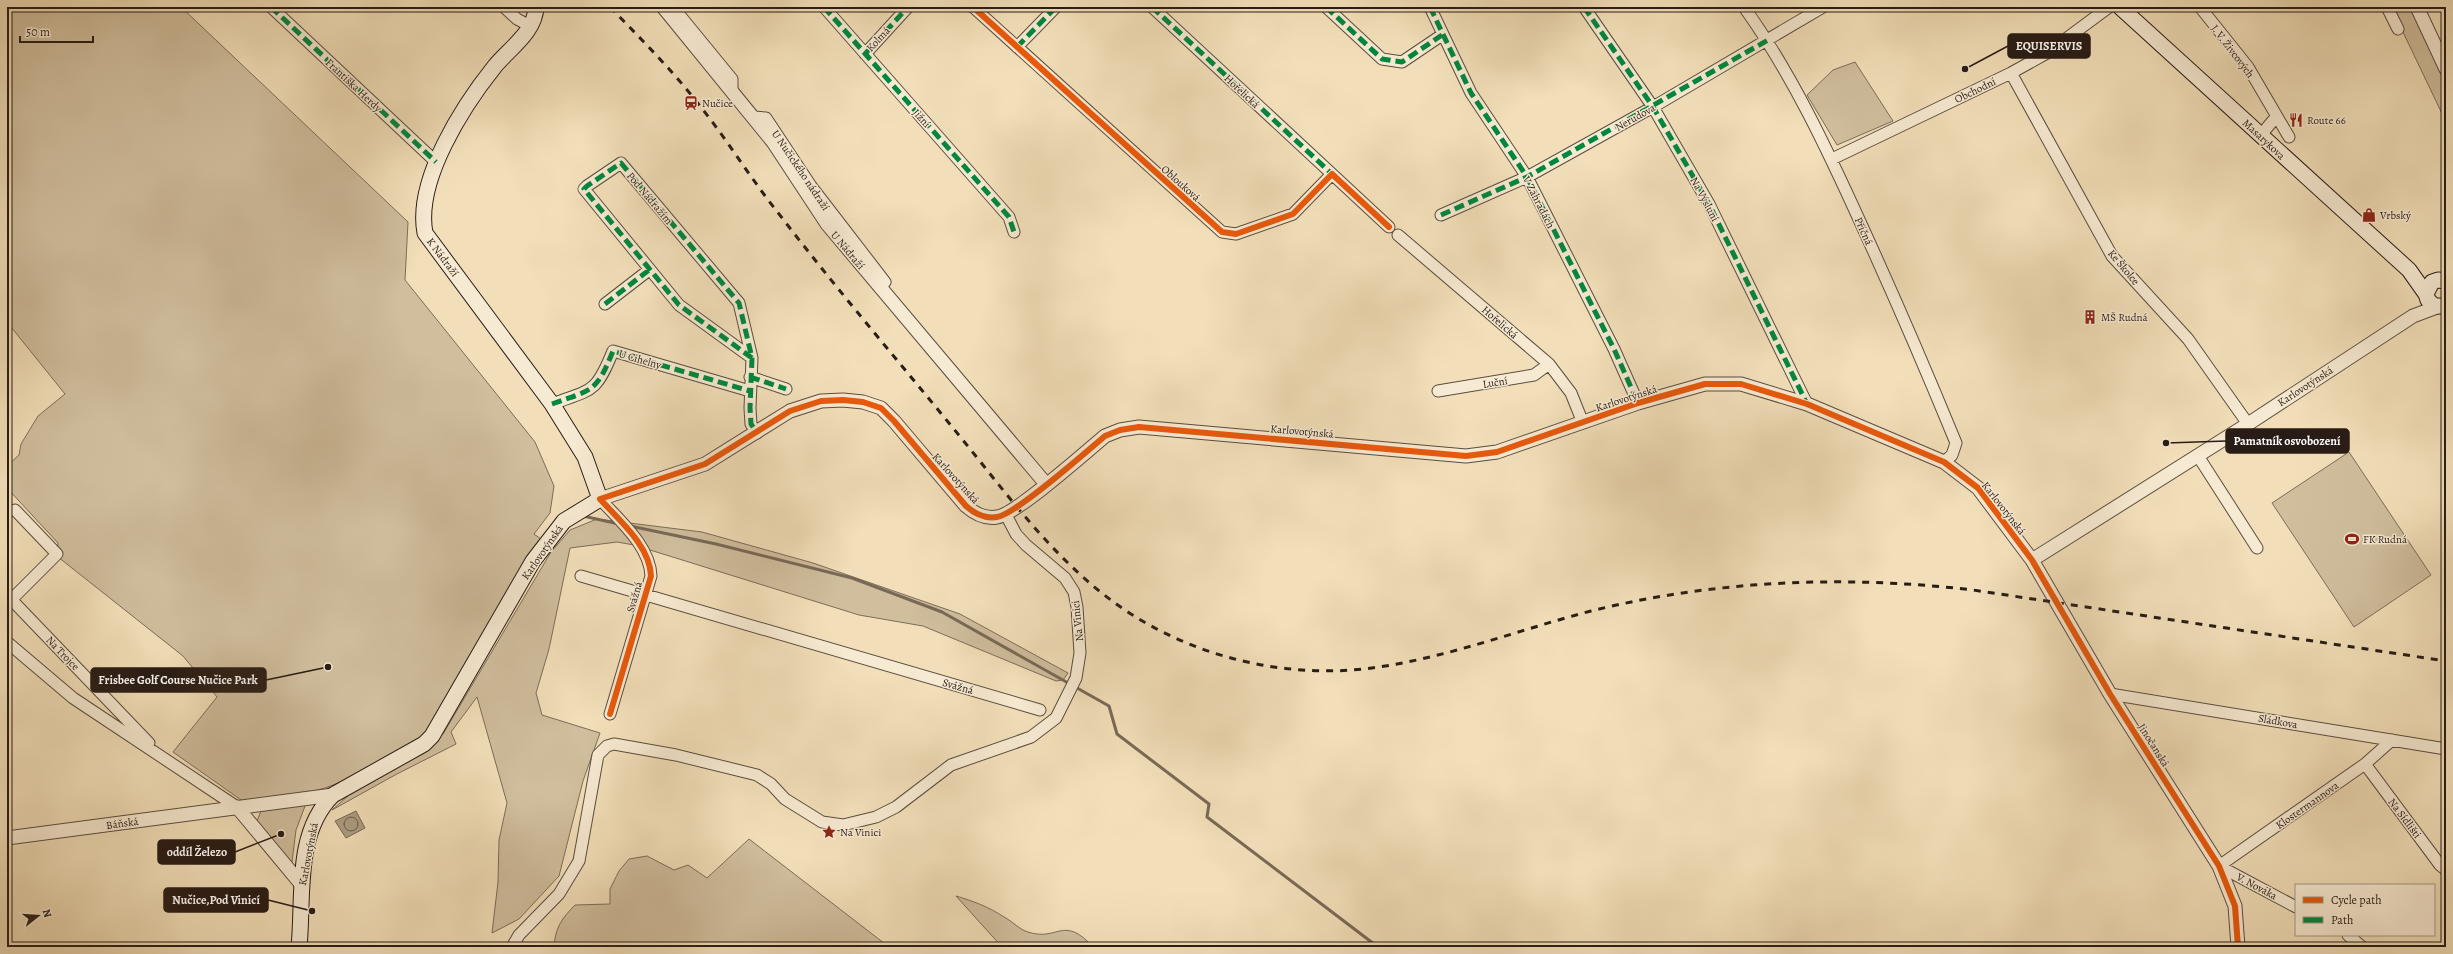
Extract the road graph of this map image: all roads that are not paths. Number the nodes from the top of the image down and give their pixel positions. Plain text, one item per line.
1 (271, 7) edge
2 (504, 7) edge
3 (536, 7) edge
4 (663, 7) edge
5 (673, 7) edge
6 (824, 7) edge
7 (908, 7) edge
8 (973, 7) edge
9 (1056, 7) edge
10 (1152, 7) edge
11 (1326, 7) edge
12 (1430, 7) edge
13 (1584, 7) edge
14 (1744, 7) edge
15 (1823, 7) edge
16 (2109, 7) edge
17 (2120, 7) edge
18 (2200, 7) edge
19 (2387, 7) edge
20 (2416, 7) edge
21 (530, 26) junction
22 (2398, 29) dead end
23 (1442, 35) junction
24 (1768, 40) junction
25 (1017, 47) junction
26 (865, 54) junction
27 (2446, 69) edge
28 (2011, 73) junction
29 (732, 91) junction
30 (1653, 107) junction
31 (2276, 117) junction
32 (2260, 136) junction
33 (2289, 137) dead end
34 (1832, 159) junction
35 (436, 162) junction
36 (1332, 174) junction
37 (1527, 177) junction
38 (1441, 215) dead end
39 (1389, 227) dead end
40 (1014, 232) dead end
41 (1398, 235) dead end
42 (649, 270) junction
43 (2408, 270) junction
44 (2442, 280) edge
45 (2426, 295) junction
46 (605, 304) dead end
47 (2443, 307) edge
48 (2413, 316) junction
49 (752, 358) junction
50 (1548, 364) junction
51 (750, 377) junction
52 (786, 389) dead end
53 (750, 391) junction
54 (1438, 391) dead end
55 (1638, 403) junction
56 (552, 404) junction
57 (1806, 404) junction
58 (1583, 423) junction
59 (2248, 424) junction
60 (757, 432) junction
61 (2198, 456) junction
62 (1944, 462) junction
63 (1046, 484) junction
64 (600, 499) junction
65 (15, 510) dead end
66 (1006, 514) junction
67 (2257, 548) dead end
68 (2032, 560) junction
69 (581, 576) dead end
70 (645, 595) junction
71 (10, 597) edge
72 (7, 642) edge
73 (2110, 694) junction
74 (1040, 710) dead end
75 (610, 714) dead end
76 (2392, 740) junction
77 (2446, 749) edge
78 (163, 758) junction
79 (2365, 764) junction
80 (333, 795) junction
81 (237, 807) junction
82 (7, 838) edge
83 (2219, 866) junction
84 (2446, 870) edge
85 (301, 884) junction
86 (2295, 906) edge
87 (2349, 936) edge
88 (299, 947) edge
89 (512, 947) edge
90 (2238, 947) edge
91 (2362, 947) edge

1 - 35 street, Františka Herdy
2 - 21 street
3 - 21 main road, K Nádraží
4 - 29 street, U Nádraží
5 - 29 street
6 - 26 street, Jižní
7 - 26 street, Kolmá
8 - 25 street, Oblouková
9 - 25 street
10 - 36 street, Hořelická
11 - 23 street
12 - 23 street, V Zahradách
13 - 30 street, Na Výsluní
14 - 24 street, Příčná
15 - 24 street, Nerudova
16 - 28 street, Obchodní
17 - 32 main road, Masarykova
18 - 31 street, J. V. Živcových
19 - 22 street
20 - 27 street
21 - 35 main road, K Nádraží
23 - 37 street, V Zahradách
24 - 30 street, Nerudova
24 - 34 street, Příčná
25 - 36 street, Oblouková
26 - 40 street, Jižní
28 - 34 street, Obchodní
28 - 59 street, Ke Školce
29 - 63 street, U Nádraží
30 - 37 street, Nerudova
30 - 57 street, Na Výsluní
31 - 32 street
31 - 33 street, J. V. Živcových
32 - 43 main road, Masarykova
34 - 62 street, Příčná
35 - 56 main road, K Nádraží
36 - 39 street
37 - 38 street, Nerudova
37 - 55 street, V Zahradách
41 - 50 street, Hořelická
42 - 46 street
42 - 49 street, Pod Nádražím
42 - 49 street, Pod Nádražím
43 - 44 main road
43 - 45 main road
44 - 45 main road
45 - 47 main road
45 - 48 street
47 - 48 street
48 - 59 street, Karlovotýnská
49 - 51 street, Pod Nádražím
50 - 54 street, Luční
50 - 58 street, Hořelická
51 - 52 street
51 - 53 street, Pod Nádražím
53 - 56 street, U Cihelny
53 - 60 street, Pod Nádražím
55 - 57 street, Karlovotýnská
55 - 58 street, Karlovotýnská
56 - 64 main road, K Nádraží
57 - 62 street, Karlovotýnská
58 - 63 street, Karlovotýnská
59 - 61 street, Karlovotýnská
60 - 64 street, Karlovotýnská
60 - 66 street, Karlovotýnská
61 - 67 street
61 - 68 street, Karlovotýnská
62 - 68 street, Karlovotýnská
63 - 66 street, Karlovotýnská
64 - 70 street, Svážná
64 - 80 main road, Karlovotýnská
65 - 71 street, Na Trojce
66 - 89 street, Na Vinici
68 - 73 street, Jinočanská
69 - 70 street, Svážná
70 - 74 street, Svážná
70 - 75 street, Svážná
71 - 78 street, Na Trojce
72 - 78 street, Na Trojce
73 - 76 street, Sládkova
73 - 83 street, Jinočanská
76 - 77 street, Sládkova
76 - 79 street, Klostermannova
78 - 81 street, Na Trojce
79 - 83 street, Klostermannova
79 - 84 street, Na Sídlišti
80 - 81 street, Báňská
80 - 85 main road, Karlovotýnská
81 - 82 street, Báňská
81 - 85 street
83 - 86 street, V. Nováka
83 - 90 street, Jinočanská
85 - 88 main road, Karlovotýnská
87 - 91 street

